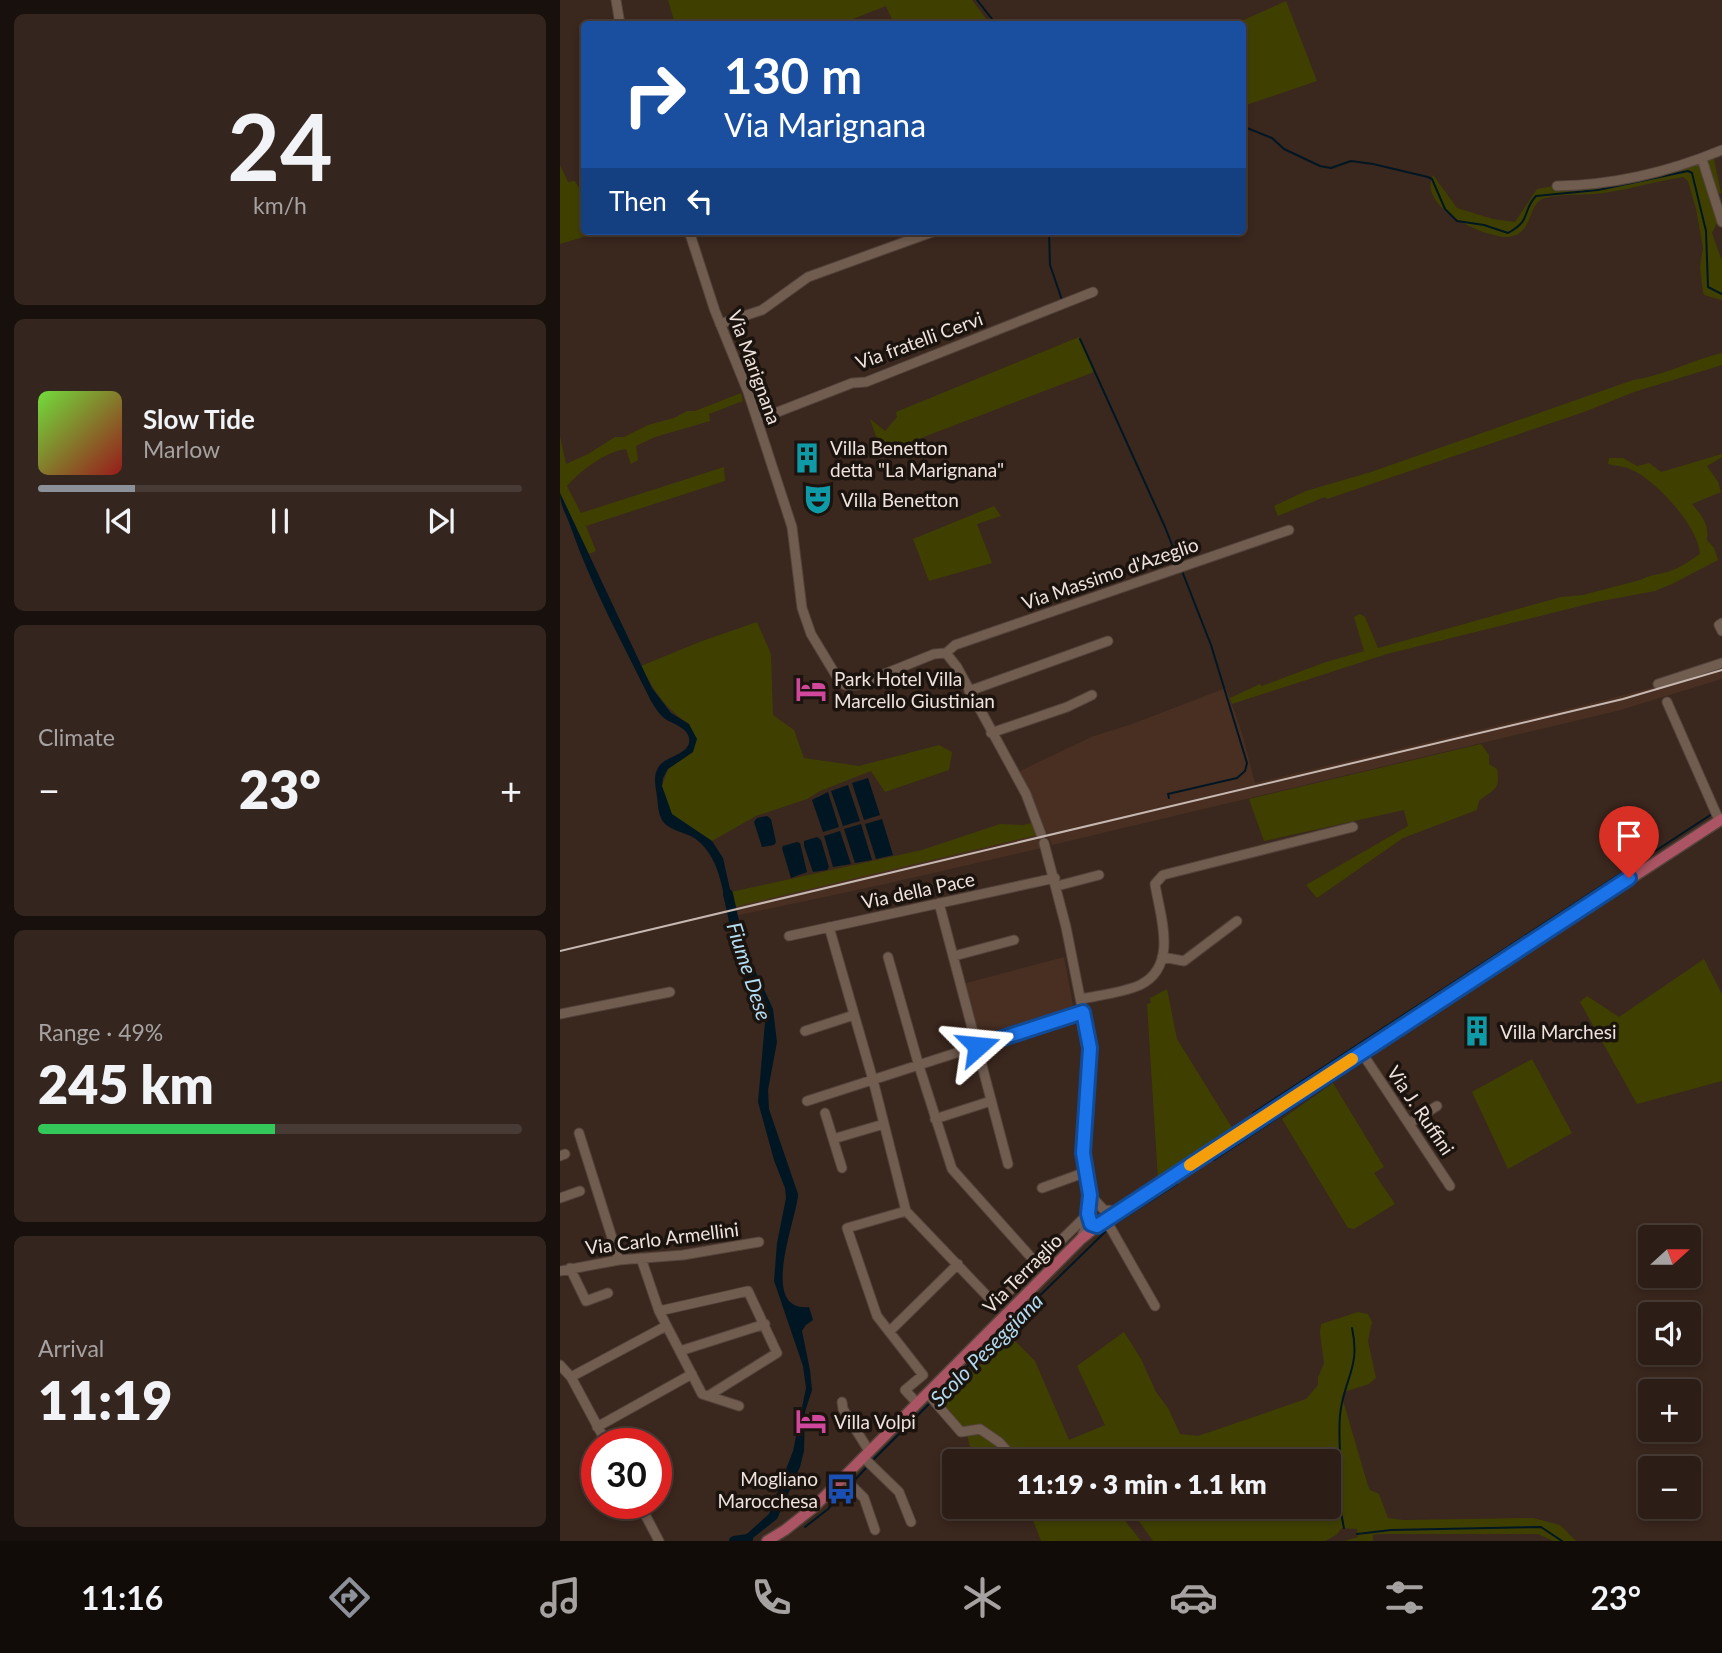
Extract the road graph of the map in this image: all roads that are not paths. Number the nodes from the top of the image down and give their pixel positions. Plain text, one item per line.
1 (617, 0) edge
2 (620, 21) edge
3 (1722, 150) edge
4 (1702, 159) junction
5 (1557, 186) dead end
6 (1722, 222) edge
7 (690, 235) edge
8 (924, 235) edge
9 (1093, 292) dead end
10 (720, 324) junction
11 (757, 420) junction
12 (1289, 530) dead end
13 (1722, 623) edge
14 (1722, 631) edge
15 (1108, 641) dead end
16 (946, 653) junction
17 (1722, 663) edge
18 (1658, 684) dead end
19 (969, 691) junction
20 (1093, 695) dead end
21 (1667, 702) dead end
22 (991, 733) junction
23 (1718, 816) edge
24 (1353, 827) dead end
25 (1099, 875) dead end
26 (1053, 881) junction
27 (939, 903) junction
28 (1237, 922) dead end
29 (829, 928) junction
30 (789, 936) dead end
31 (1014, 940) dead end
32 (954, 956) junction
33 (888, 957) dead end
34 (1163, 957) junction
35 (670, 992) dead end
36 (1081, 999) junction
37 (1083, 1012) junction
38 (560, 1014) edge
39 (854, 1015) junction
40 (804, 1031) dead end
41 (978, 1046) junction
42 (1362, 1053) junction
43 (919, 1066) junction
44 (873, 1080) junction
45 (807, 1101) dead end
46 (991, 1101) junction
47 (1437, 1106) dead end
48 (824, 1113) dead end
49 (935, 1119) junction
50 (1410, 1123) junction
51 (884, 1124) junction
52 (579, 1133) dead end
53 (833, 1139) junction
54 (1008, 1164) dead end
55 (842, 1168) dead end
56 (1086, 1172) junction
57 (1450, 1186) dead end
58 (1042, 1188) dead end
59 (579, 1191) dead end
60 (1092, 1197) junction
61 (560, 1198) edge
62 (906, 1211) junction
63 (1120, 1211) junction
64 (1088, 1214) junction
65 (1106, 1225) junction
66 (1081, 1239) junction
67 (759, 1242) dead end
68 (641, 1258) junction
69 (620, 1260) junction
70 (958, 1264) junction
71 (1037, 1264) junction
72 (570, 1268) junction
73 (560, 1271) edge
74 (608, 1293) dead end
75 (1155, 1306) dead end
76 (659, 1311) junction
77 (765, 1324) junction
78 (666, 1326) junction
79 (891, 1331) junction
80 (680, 1351) junction
81 (560, 1365) edge
82 (692, 1374) junction
83 (571, 1377) junction
84 (708, 1396) junction
85 (931, 1397) junction
86 (915, 1401) junction
87 (842, 1402) dead end
88 (739, 1406) dead end
89 (597, 1427) joint
90 (1005, 1449) edge
91 (868, 1459) junction
92 (848, 1482) junction
93 (647, 1519) edge
94 (911, 1522) dead end
95 (875, 1530) dead end
96 (659, 1541) edge
97 (767, 1541) edge

1 - 2 street
3 - 4 street
4 - 5 street
4 - 6 street
7 - 10 street, Via Marignana
8 - 10 street
9 - 11 street, Via fratelli Cervi
10 - 11 street, Via Marignana
11 - 16 street, Via Marignana
12 - 16 street, Via Massimo d'Azeglio
13 - 14 street
15 - 19 street
16 - 19 street
17 - 18 street
19 - 22 street
20 - 22 street
21 - 23 street
22 - 26 street
23 - 42 main road, Via Terraglio
24 - 34 street
25 - 26 street
26 - 27 street, Via della Pace
26 - 36 street
27 - 29 street, Via della Pace
27 - 32 street
28 - 34 street
29 - 30 street, Via della Pace
29 - 39 street
31 - 32 street
32 - 41 street
33 - 43 street
34 - 36 street
35 - 38 street
36 - 37 street
37 - 41 street
37 - 56 street
39 - 40 street
39 - 44 street
41 - 43 street
41 - 46 street
42 - 50 street, Via J. Ruffini
42 - 63 main road, Via Terraglio
43 - 44 street
43 - 49 street
44 - 45 street
44 - 51 street
46 - 49 street
46 - 54 street
47 - 50 street
48 - 53 street
49 - 71 street
50 - 57 street, Via J. Ruffini
51 - 53 street
51 - 62 street
52 - 69 street
53 - 55 street
56 - 58 street
56 - 60 street
59 - 61 street
60 - 63 street
60 - 64 street
60 - 65 street
62 - 70 street
62 - 79 street
63 - 65 main road, Via Terraglio
64 - 65 street
64 - 66 street
64 - 71 street
65 - 66 main road, Via Terraglio
65 - 75 street
66 - 85 main road, Via Terraglio
67 - 68 street, Via Carlo Armellini
68 - 69 street, Via Carlo Armellini
68 - 76 street
69 - 72 street, Via Carlo Armellini
70 - 71 street
70 - 79 street
72 - 73 street, Via Carlo Armellini
72 - 74 street, Via Carlo Armellini
76 - 77 street
76 - 78 street
77 - 80 street
77 - 84 street
78 - 80 street
78 - 83 street
79 - 86 street
80 - 82 street
81 - 83 street
82 - 84 street
82 - 89 street
83 - 89 street
84 - 88 street
85 - 86 main road, Via Terraglio
85 - 90 street
86 - 91 main road, Via Terraglio
87 - 91 street
91 - 92 main road, Via Terraglio
91 - 94 street
92 - 95 street
92 - 97 main road, Via Terraglio
93 - 96 street

